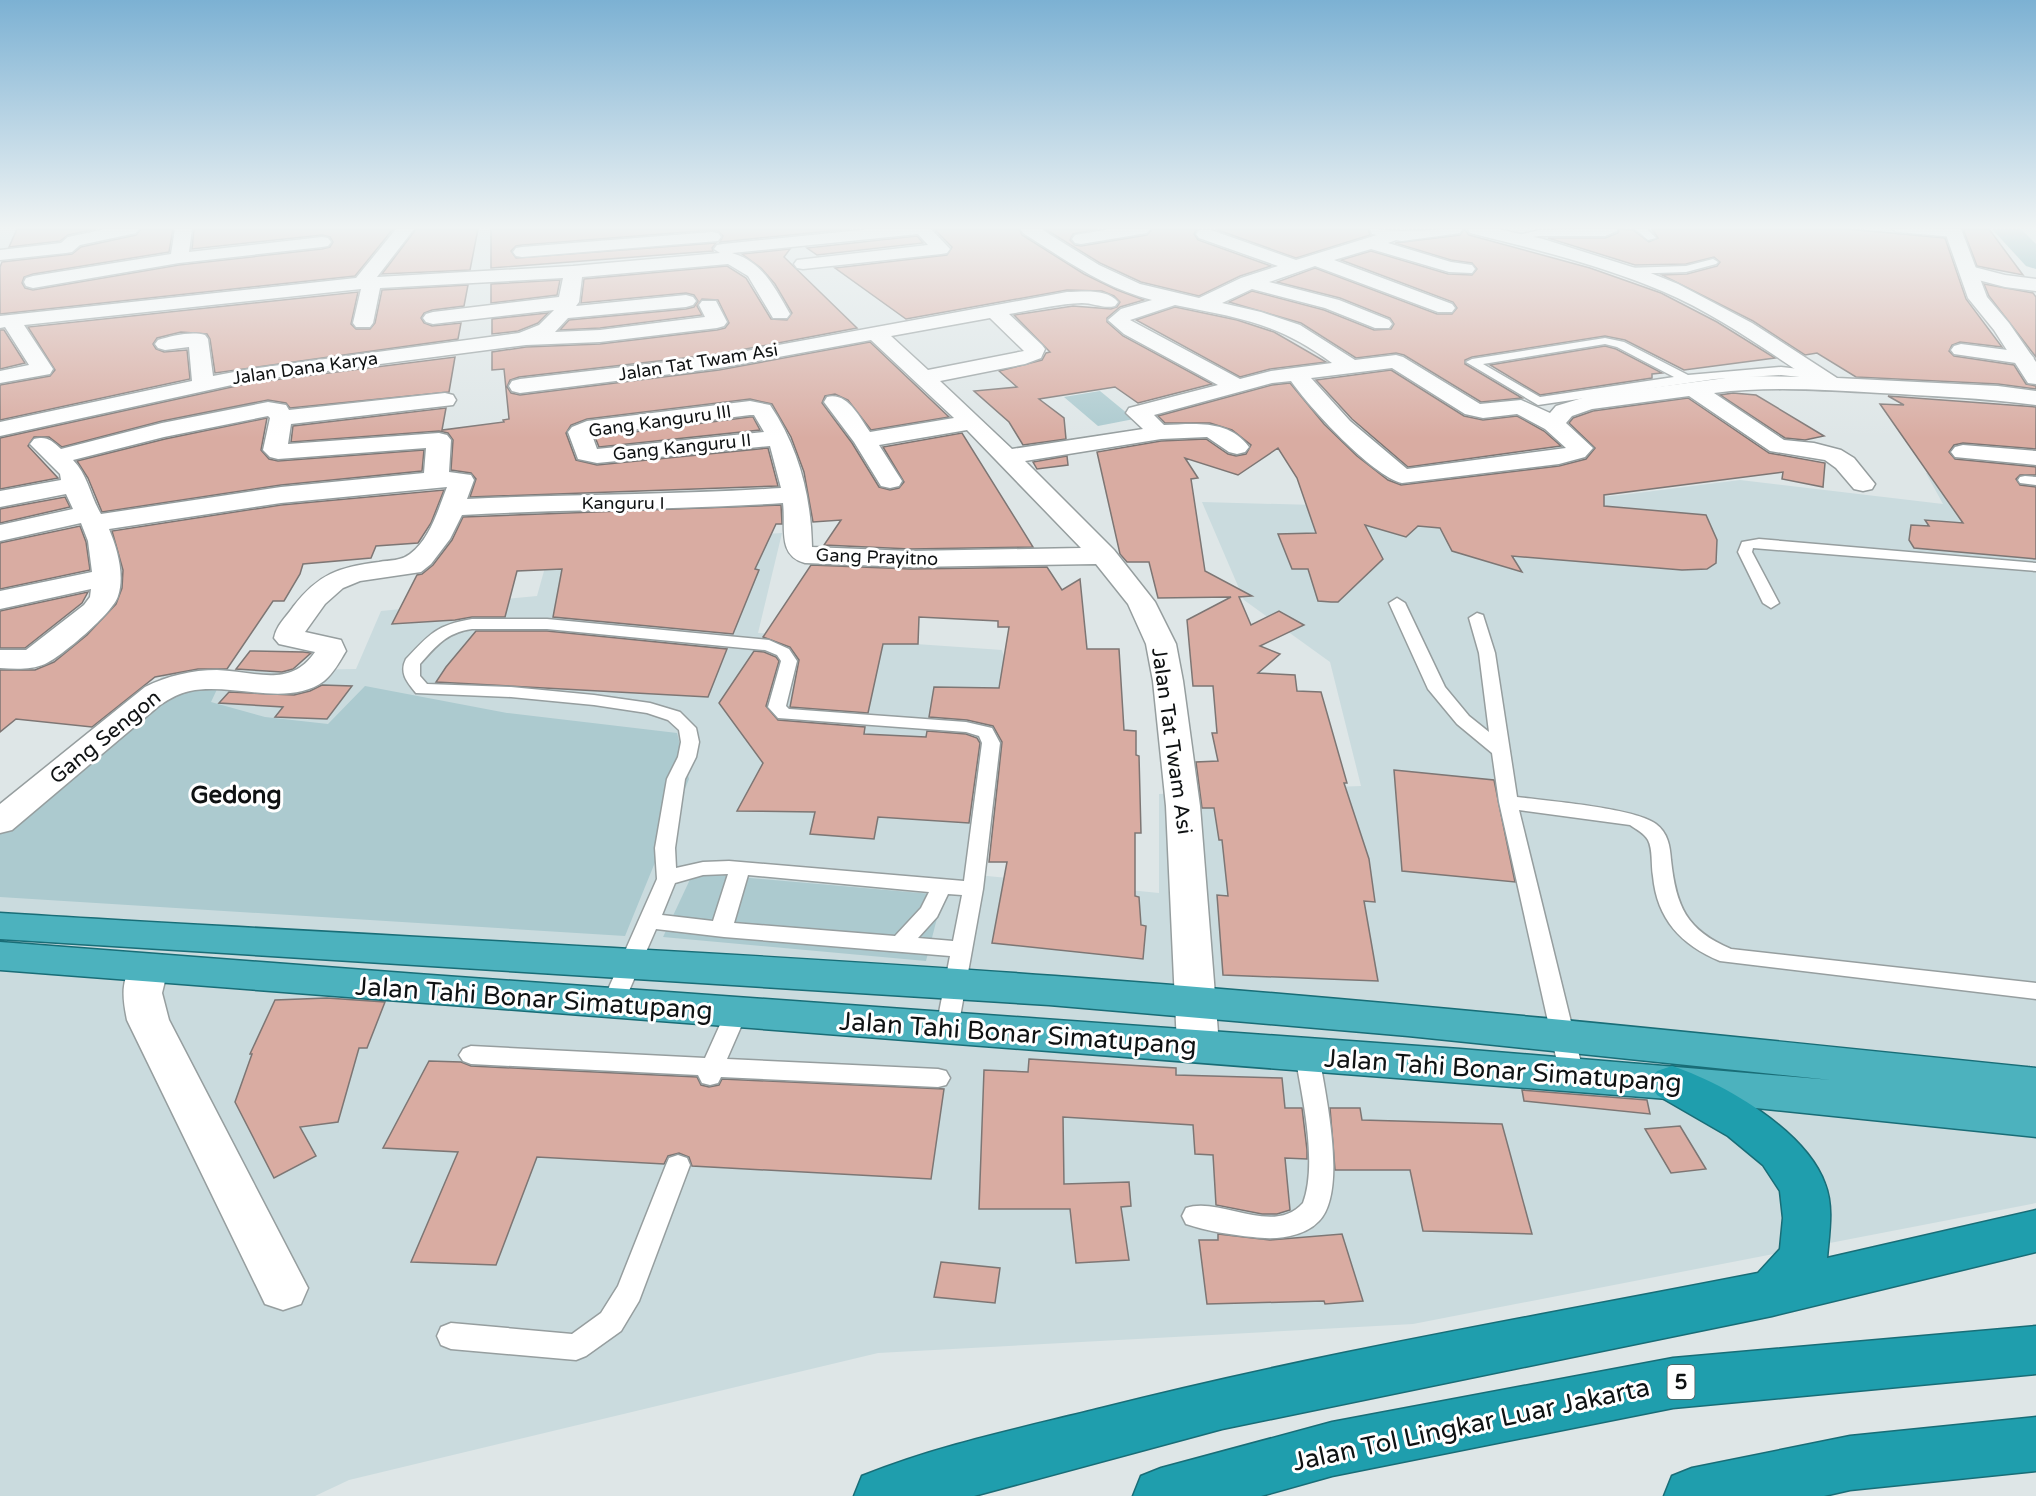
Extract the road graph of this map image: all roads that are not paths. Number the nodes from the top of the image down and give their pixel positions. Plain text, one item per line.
1 (216, 299) edge
2 (365, 299) edge
3 (568, 299) edge
4 (771, 299) edge
5 (1072, 299) edge
6 (1098, 299) edge
7 (1169, 299) edge
8 (1214, 299) edge
9 (1312, 299) edge
10 (1421, 299) edge
11 (1693, 299) edge
12 (1979, 299) edge
13 (1172, 300) junction
14 (686, 302) dead end
15 (1108, 302) dead end
16 (709, 305) dead end
17 (1199, 306) junction
18 (566, 308) junction
19 (1445, 308) dead end
20 (996, 313) junction
21 (501, 314) dead end
22 (780, 314) dead end
23 (433, 318) dead end
24 (5, 321) edge
25 (363, 323) dead end
26 (875, 333) junction
27 (1307, 335) junction
28 (523, 339) junction
29 (165, 344) dead end
30 (1961, 350) dead end
31 (2023, 358) junction
32 (1351, 367) junction
33 (1296, 373) junction
34 (0, 377) edge
35 (2036, 378) edge
36 (1825, 380) junction
37 (203, 384) junction
38 (1688, 384) junction
39 (1235, 385) junction
40 (934, 386) junction
41 (520, 387) dead end
42 (2036, 398) edge
43 (444, 400) dead end
44 (835, 402) dead end
45 (762, 410) joint
46 (280, 418) junction
47 (653, 418) junction
48 (972, 422) junction
49 (1553, 424) junction
50 (3, 427) edge
51 (1155, 432) junction
52 (779, 438) junction
53 (864, 440) junction
54 (1238, 447) dead end
55 (663, 448) junction
56 (1963, 452) dead end
57 (586, 454) joint
58 (57, 457) junction
59 (1006, 457) junction
60 (2036, 458) edge
61 (436, 479) junction
62 (890, 481) dead end
63 (1863, 484) dead end
64 (794, 495) junction
65 (0, 499) edge
66 (84, 506) junction
67 (452, 508) junction
68 (0, 518) edge
69 (0, 533) edge
70 (1104, 556) junction
71 (2036, 567) edge
72 (107, 577) junction
73 (0, 600) edge
74 (1397, 603) dead end
75 (1771, 603) dead end
76 (1477, 618) dead end
77 (0, 659) edge
78 (1500, 750) junction
79 (1508, 802) junction
80 (0, 822) edge
81 (740, 868) junction
82 (667, 879) junction
83 (942, 885) junction
84 (973, 889) junction
85 (650, 921) junction
86 (0, 926) edge
87 (724, 930) junction
88 (900, 944) junction
89 (0, 956) edge
90 (630, 964) junction
91 (958, 967) junction
92 (148, 969) junction
93 (2036, 991) edge
94 (1195, 1002) junction
95 (613, 1003) junction
96 (736, 1013) junction
97 (947, 1028) junction
98 (1198, 1045) junction
99 (471, 1054) dead end
100 (1307, 1055) junction
101 (1568, 1056) junction
102 (711, 1072) junction
103 (938, 1078) dead end
104 (1672, 1083) junction
105 (2036, 1085) edge
106 (2036, 1119) edge
107 (678, 1165) dead end
108 (1195, 1216) dead end
109 (2036, 1231) edge
110 (283, 1288) dead end
111 (1772, 1293) junction
112 (451, 1336) dead end
113 (2036, 1350) edge
114 (2036, 1444) edge
115 (1188, 1492) edge
116 (882, 1496) edge
117 (1692, 1496) edge

1 - 24 street
2 - 25 street
3 - 18 street
4 - 22 street
5 - 20 street, Jalan Tat Twam Asi
6 - 15 street, Jalan Tat Twam Asi
7 - 13 street
8 - 17 street
9 - 27 street
10 - 19 street
11 - 36 street
12 - 31 street
13 - 17 street
13 - 39 street
14 - 18 street
16 - 28 street
17 - 27 street
18 - 21 street
18 - 23 street
18 - 28 street, Jalan Dana Karya
20 - 26 street, Jalan Tat Twam Asi
20 - 40 street
24 - 34 street
26 - 40 street, Jalan Tat Twam Asi
26 - 41 street, Jalan Tat Twam Asi
27 - 32 street
28 - 37 street, Jalan Dana Karya
29 - 37 street
30 - 31 street
31 - 35 street
32 - 33 street
32 - 49 street
33 - 39 street
33 - 49 street
36 - 38 street
36 - 42 street
37 - 50 street, Jalan Dana Karya
38 - 38 lane
38 - 49 street
38 - 63 street
39 - 51 street
40 - 48 street, Jalan Tat Twam Asi
43 - 46 street
44 - 53 street
45 - 47 street, Gang Kanguru III
45 - 52 street, Gang Prayitno
46 - 58 street
46 - 61 street
47 - 55 street
47 - 57 street, Gang Kanguru III
48 - 53 street
48 - 59 street, Jalan Tat Twam Asi
50 - 58 street
51 - 54 street
51 - 59 street
52 - 55 street, Gang Kanguru II
52 - 64 street, Gang Prayitno
53 - 62 street
55 - 57 street, Gang Kanguru II
56 - 60 street
58 - 66 street
59 - 70 street, Jalan Tat Twam Asi
61 - 66 street
61 - 67 street
64 - 67 street, Kanguru I
64 - 70 street, Gang Prayitno
65 - 66 street
66 - 68 street
66 - 69 street
66 - 72 street
67 - 80 street, Gang Sengon
70 - 94 street, Jalan Tat Twam Asi
71 - 75 lane
72 - 73 street
72 - 77 street
74 - 78 lane
76 - 78 lane
78 - 79 lane
79 - 93 lane
79 - 101 lane
81 - 82 lane
81 - 83 lane
81 - 87 lane
82 - 84 lane
82 - 85 lane
83 - 84 lane
83 - 88 lane
84 - 91 lane
85 - 87 lane
85 - 90 lane
86 - 90 highway, Jalan Tahi Bonar Simatupang
87 - 88 lane
88 - 91 lane
89 - 92 highway, Jalan Tahi Bonar Simatupang
90 - 91 highway, Jalan Tahi Bonar Simatupang
90 - 95 lane
91 - 94 highway, Jalan Tahi Bonar Simatupang
91 - 97 lane
92 - 95 highway, Jalan Tahi Bonar Simatupang
92 - 110 street
94 - 98 street, Jalan Tat Twam Asi
94 - 101 highway, Jalan Tahi Bonar Simatupang
95 - 96 highway, Jalan Tahi Bonar Simatupang
96 - 97 highway, Jalan Tahi Bonar Simatupang
96 - 102 lane
97 - 98 highway, Jalan Tahi Bonar Simatupang
98 - 100 highway, Jalan Tahi Bonar Simatupang
99 - 102 lane
100 - 101 highway, Jalan Tahi Bonar Simatupang
100 - 108 lane
101 - 104 highway, Jalan Tahi Bonar Simatupang
101 - 105 highway, Jalan Tahi Bonar Simatupang
102 - 103 lane
104 - 106 highway, Jalan Tahi Bonar Simatupang
104 - 111 highway
107 - 112 lane
109 - 111 highway
111 - 116 highway
113 - 115 highway, Jalan Tol Lingkar Luar Jakarta / 5
114 - 117 highway

